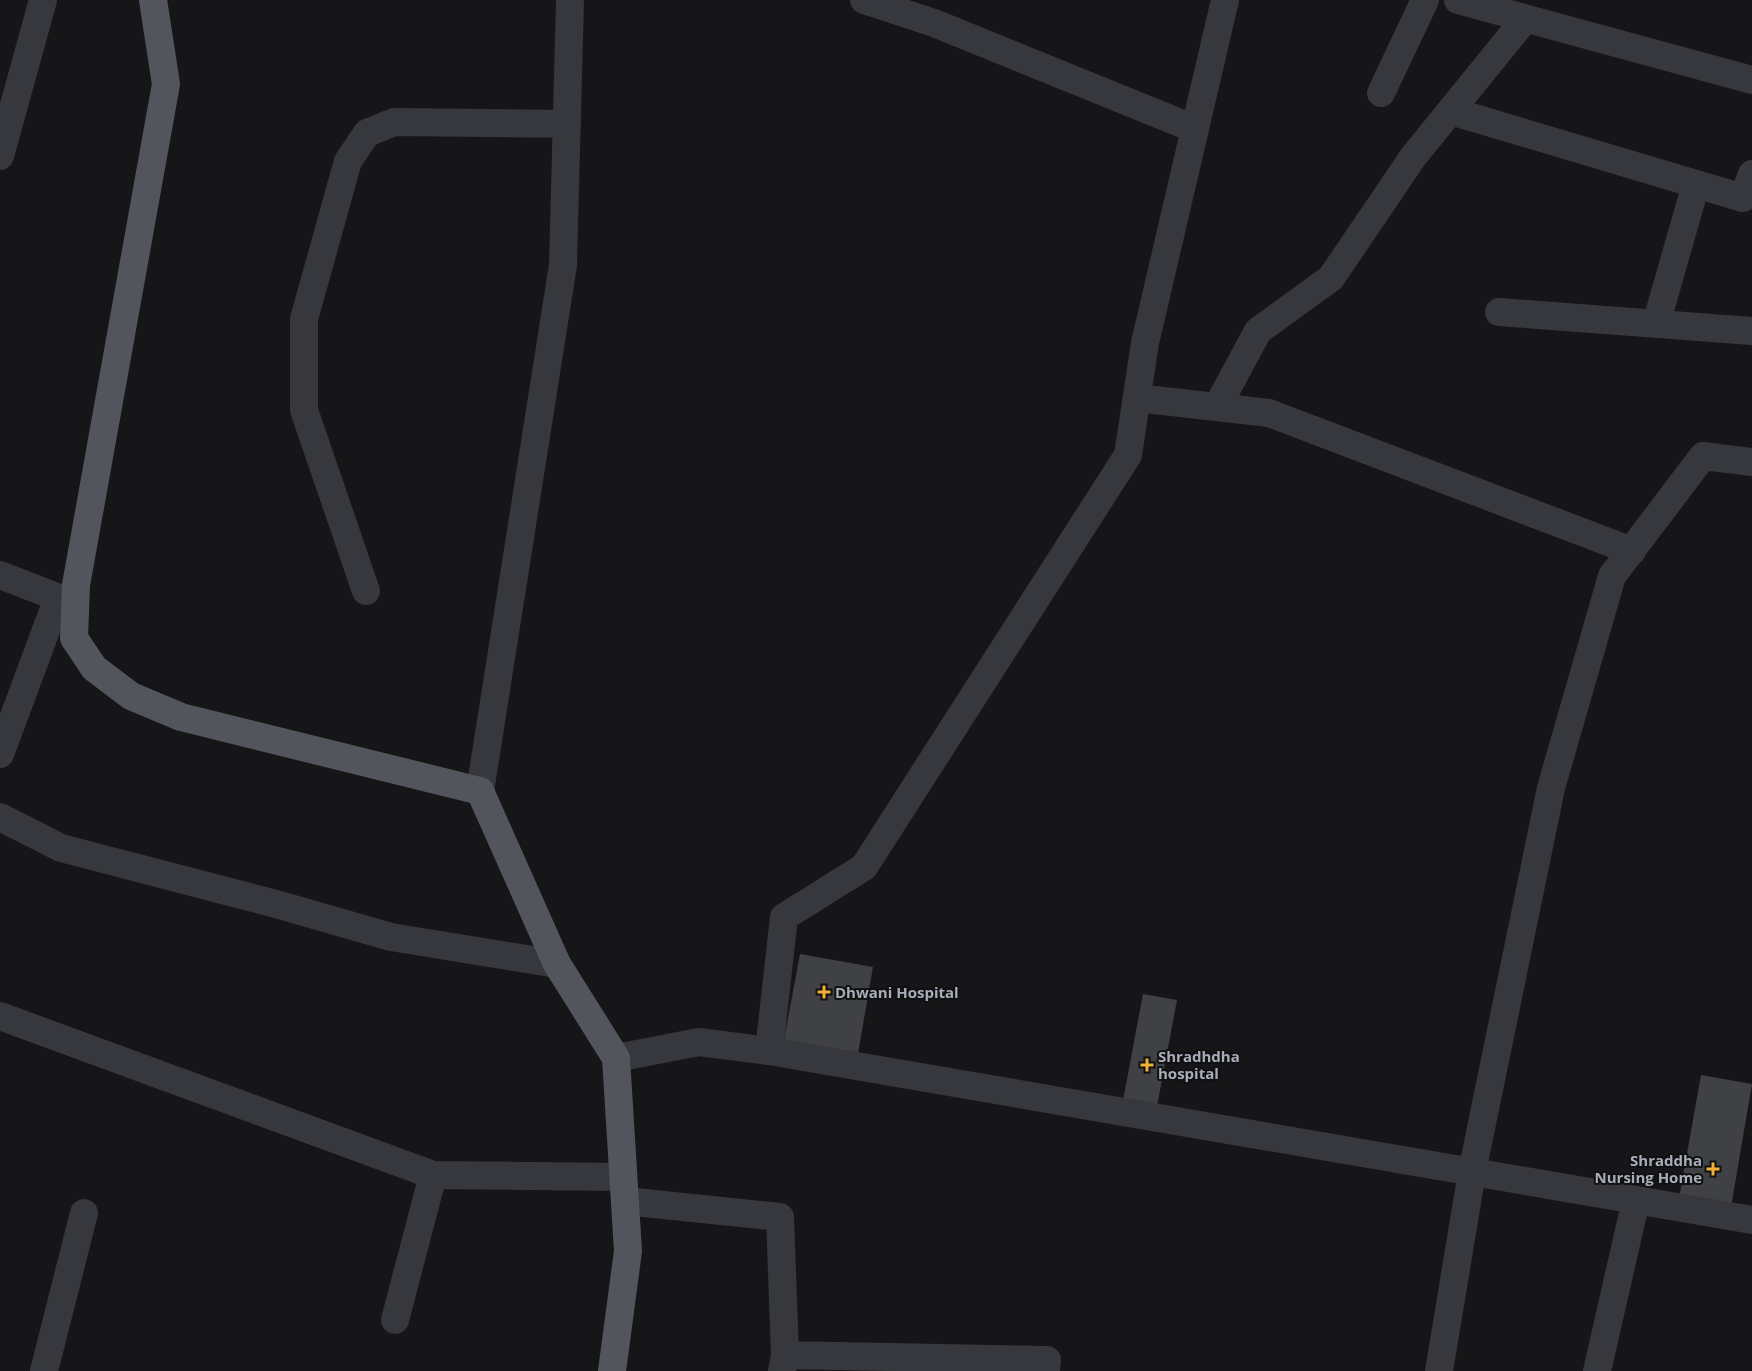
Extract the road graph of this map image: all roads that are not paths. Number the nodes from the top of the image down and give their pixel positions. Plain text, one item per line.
1 (43, 0) edge
2 (153, 0) edge
3 (570, 0) edge
4 (864, 0) edge
5 (1225, 0) edge
6 (1425, 0) edge
7 (1458, 0) edge
8 (1525, 19) junction
9 (1752, 80) edge
10 (1381, 93) dead end
11 (1451, 111) junction
12 (567, 124) junction
13 (1195, 129) junction
14 (1, 146) edge
15 (1752, 174) edge
16 (1696, 184) junction
17 (1499, 312) dead end
18 (1656, 324) junction
19 (1752, 331) edge
20 (1137, 398) junction
21 (1217, 407) junction
22 (1751, 457) edge
23 (1632, 551) junction
24 (0, 575) edge
25 (366, 591) dead end
26 (67, 601) junction
27 (0, 754) edge
28 (480, 791) junction
29 (0, 817) edge
30 (557, 964) junction
31 (0, 1016) edge
32 (769, 1052) junction
33 (616, 1058) junction
34 (1472, 1172) junction
35 (433, 1175) junction
36 (624, 1189) junction
37 (1636, 1200) junction
38 (84, 1213) dead end
39 (1752, 1220) edge
40 (395, 1320) dead end
41 (783, 1363) edge
42 (862, 1364) edge
43 (44, 1371) edge
44 (612, 1371) edge
45 (1046, 1371) edge
46 (1439, 1371) edge
47 (1597, 1371) edge

1 - 14 street
2 - 26 main road
3 - 12 street
4 - 13 street
5 - 13 street
6 - 10 street
7 - 8 street
8 - 9 street
8 - 11 street
11 - 16 street
11 - 21 street
12 - 25 street
12 - 28 street
13 - 20 street
15 - 16 street
16 - 18 street
17 - 18 street
18 - 19 street
20 - 21 street
20 - 32 street
21 - 23 street
22 - 23 street
23 - 34 street
24 - 26 street
26 - 27 street
26 - 28 main road
28 - 30 main road
29 - 30 street
30 - 33 main road
31 - 35 street
32 - 33 street
32 - 34 street
33 - 36 main road
34 - 37 street
34 - 46 street
35 - 36 street
35 - 40 street
36 - 41 street
36 - 44 main road
37 - 39 street
37 - 47 street
38 - 43 street
41 - 42 street
42 - 45 street

